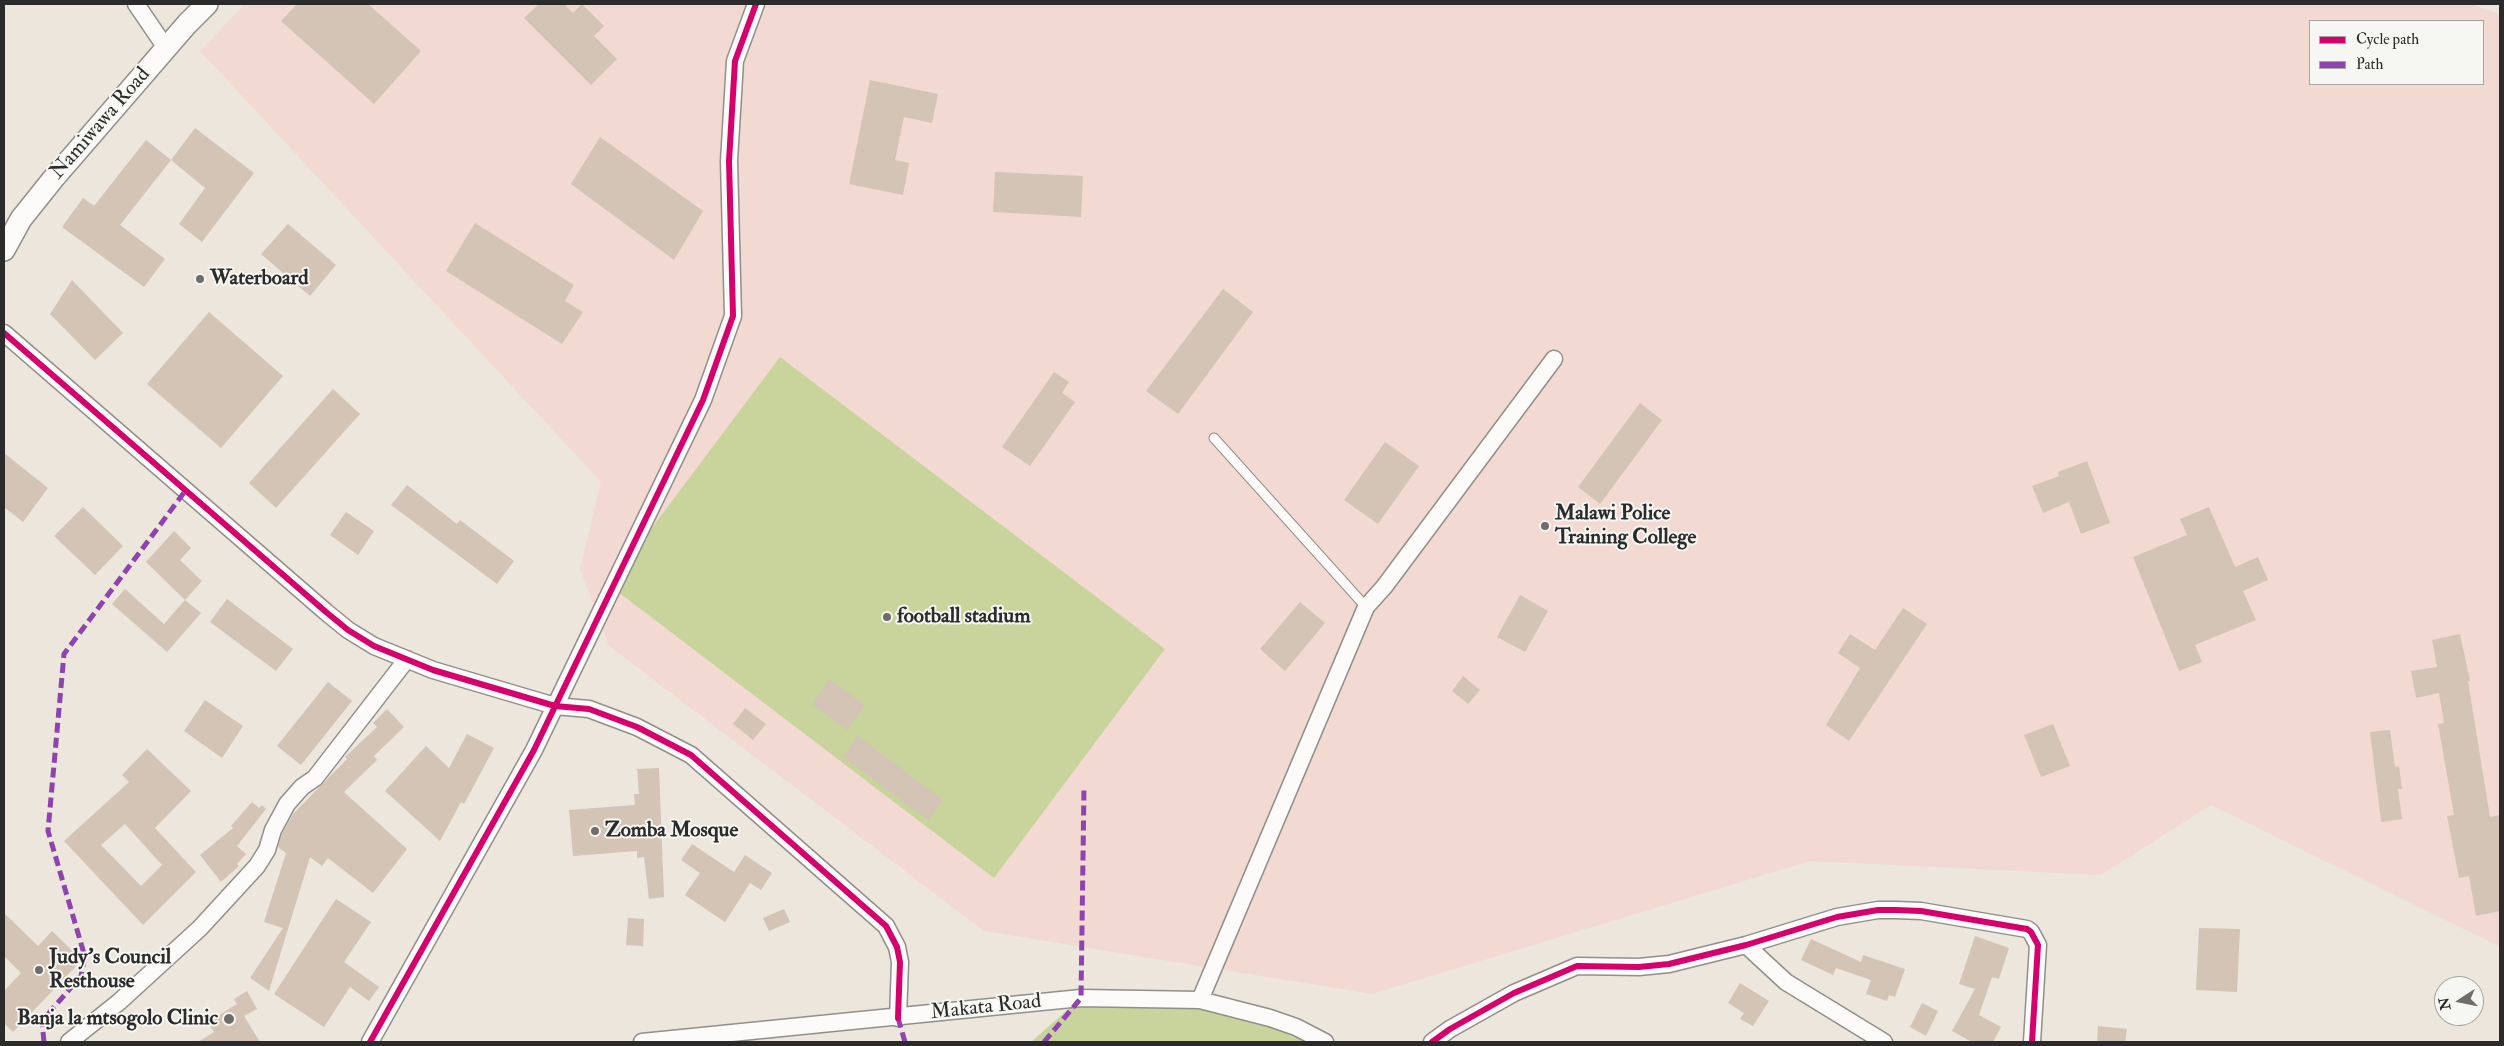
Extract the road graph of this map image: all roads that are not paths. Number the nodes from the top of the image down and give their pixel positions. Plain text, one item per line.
1 (136, 4) edge
2 (207, 4) edge
3 (756, 4) edge
4 (166, 48) junction
5 (4, 250) edge
6 (4, 332) edge
7 (1554, 359) dead end
8 (1214, 438) dead end
9 (1366, 607) junction
10 (407, 660) junction
11 (555, 706) junction
12 (1746, 945) junction
13 (1200, 1000) junction
14 (898, 1018) junction
15 (69, 1042) edge
16 (370, 1042) edge
17 (642, 1042) edge
18 (1325, 1042) edge
19 (1432, 1042) edge
20 (1884, 1042) edge
21 (2032, 1042) edge

1 - 4 street
2 - 4 street, Namiwawa Road
3 - 11 street
4 - 5 street, Namiwawa Road
6 - 10 street
7 - 9 street
8 - 9 lane
9 - 13 street
10 - 11 street
10 - 15 street
11 - 14 street
11 - 16 street
12 - 19 street
12 - 20 street
12 - 21 street
13 - 14 street, Makata Road
13 - 18 street, Makata Road
14 - 17 street, Makata Road

